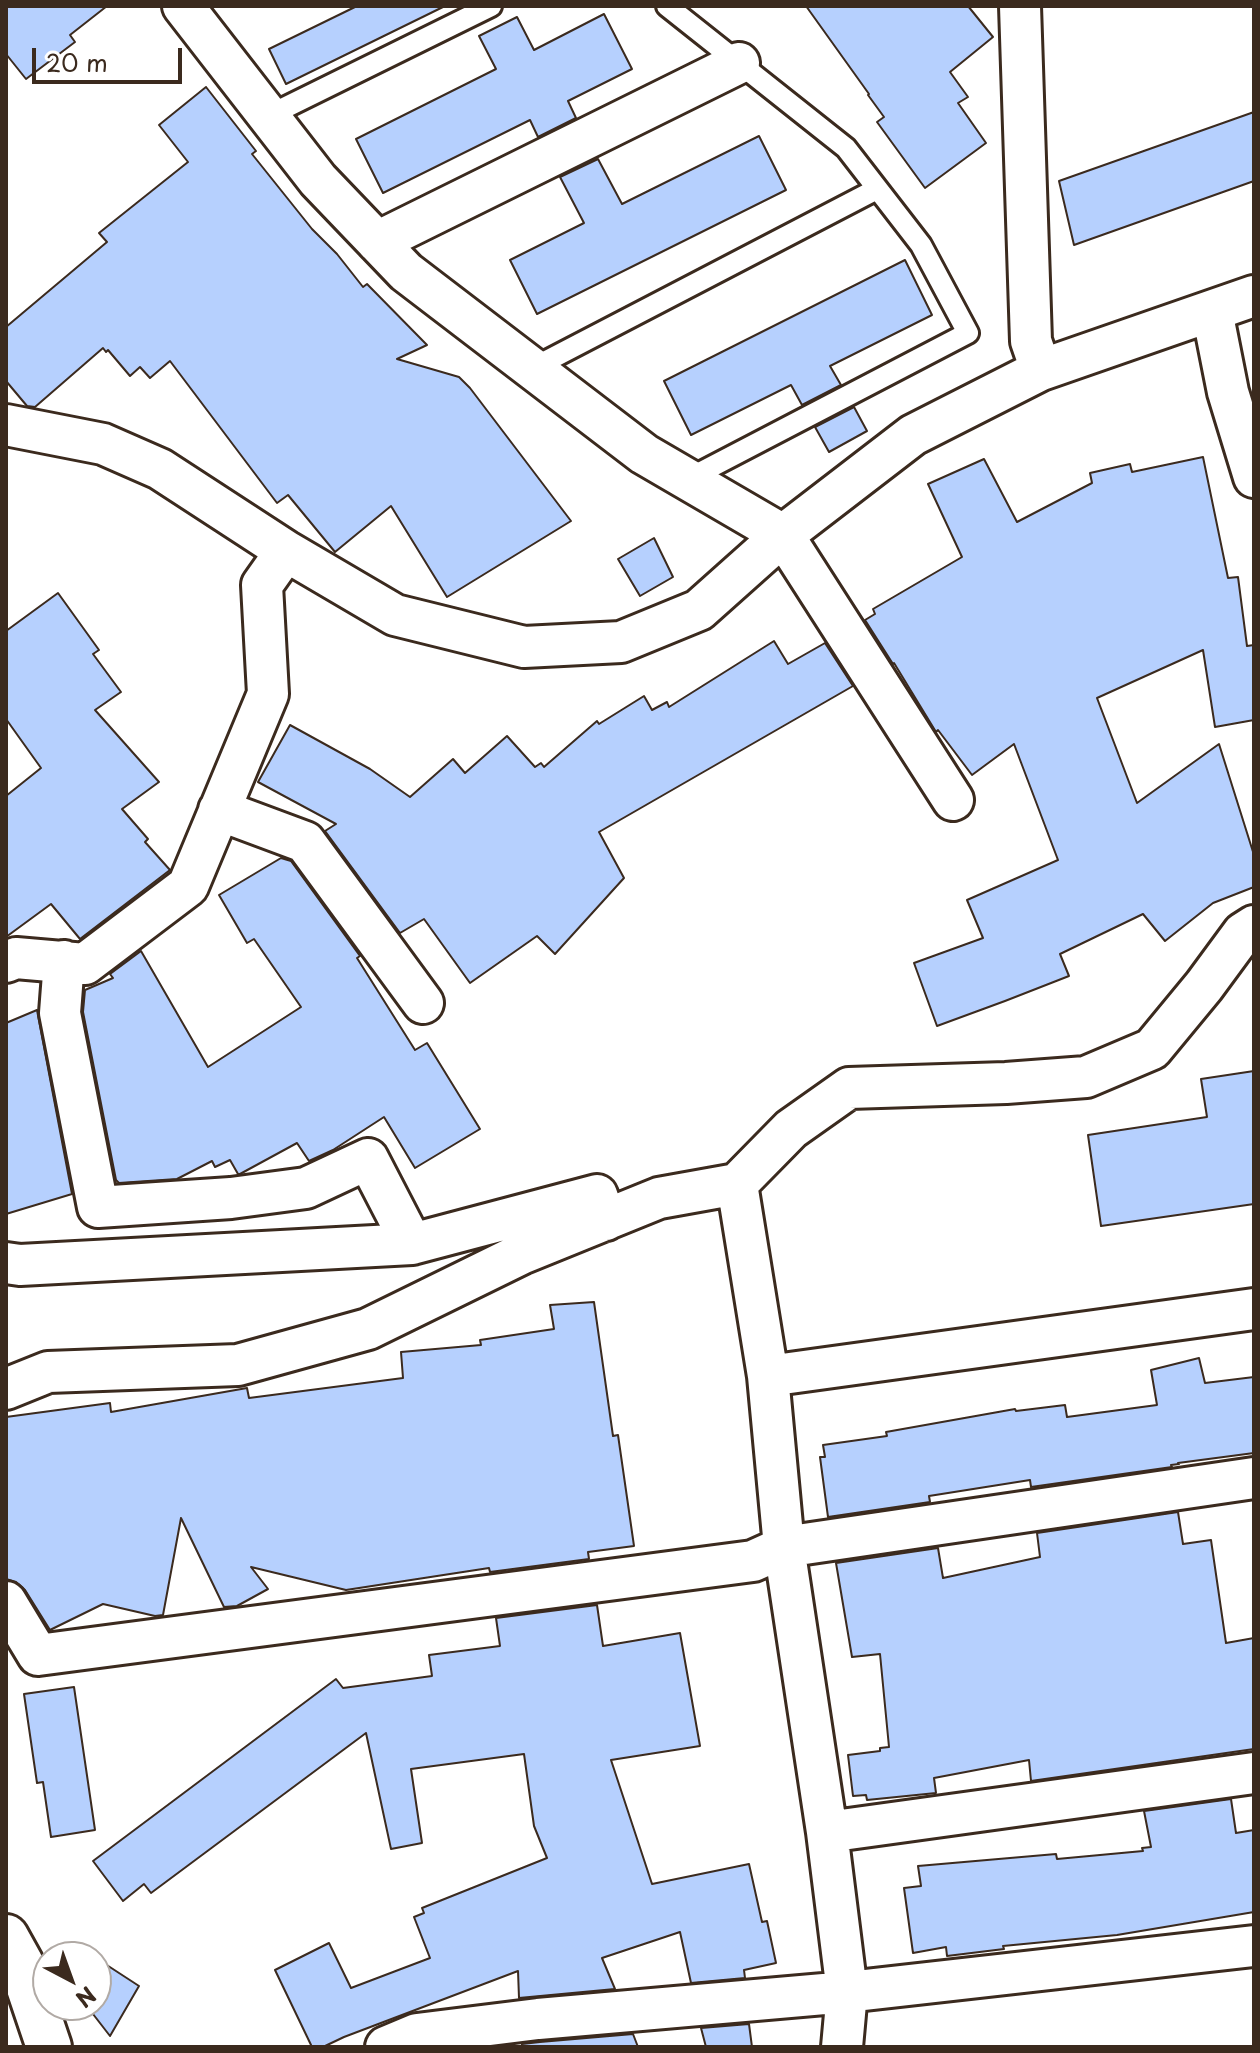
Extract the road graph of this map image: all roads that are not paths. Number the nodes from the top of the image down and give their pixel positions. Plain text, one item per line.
1 (183, 6) edge
2 (491, 6) edge
3 (667, 6) edge
4 (1020, 6) edge
5 (739, 63) junction
6 (268, 116) junction
7 (877, 189) junction
8 (377, 242) junction
9 (1254, 296) edge
10 (1212, 311) junction
11 (533, 368) junction
12 (1041, 370) junction
13 (6, 425) edge
14 (1254, 477) edge
15 (688, 479) junction
16 (783, 535) junction
17 (286, 551) junction
18 (953, 800) dead end
19 (219, 810) junction
20 (1254, 926) edge
21 (64, 961) junction
22 (6, 962) edge
23 (423, 1003) dead end
24 (737, 1184) junction
25 (606, 1220) junction
26 (412, 1244) junction
27 (6, 1263) edge
28 (1254, 1309) edge
29 (768, 1376) junction
30 (6, 1389) edge
31 (1254, 1478) edge
32 (784, 1547) junction
33 (6, 1602) edge
34 (1254, 1773) edge
35 (827, 1832) junction
36 (6, 1937) edge
37 (1254, 1946) edge
38 (847, 1992) junction
39 (49, 2047) edge
40 (386, 2047) edge
41 (842, 2047) edge

1 - 6 street
2 - 6 lane
3 - 5 lane
4 - 12 street
5 - 7 lane
5 - 8 street
6 - 8 street
7 - 11 lane
7 - 15 lane
8 - 11 street
9 - 10 street
10 - 12 street
10 - 14 street
11 - 15 street
12 - 16 street
13 - 17 street
15 - 16 street
16 - 17 street
16 - 18 street
17 - 19 street
19 - 21 street
19 - 23 street
20 - 24 street
21 - 22 street
21 - 26 street
24 - 25 street
24 - 29 street
25 - 26 street
25 - 30 street
26 - 27 street
28 - 29 street
29 - 32 street
31 - 32 street
32 - 33 street
32 - 35 street
34 - 35 street
35 - 38 street
36 - 39 street
37 - 38 street
38 - 40 street
38 - 41 street

